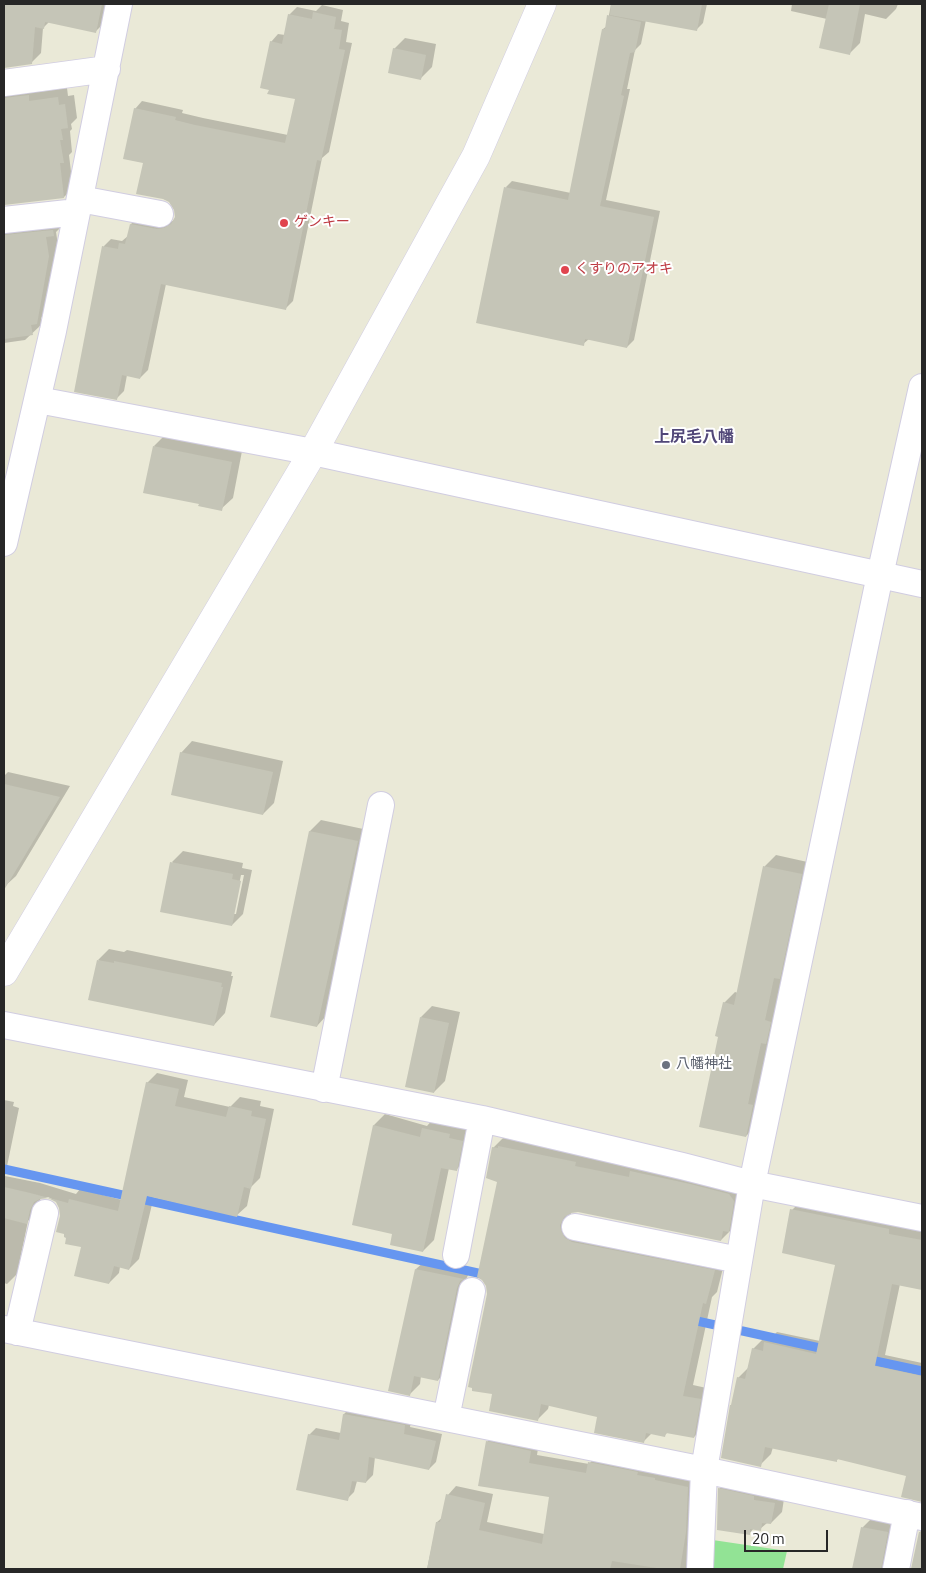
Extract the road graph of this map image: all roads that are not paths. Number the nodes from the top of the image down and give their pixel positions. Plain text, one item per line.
1 (119, 4) edge
2 (542, 4) edge
3 (107, 69) junction
4 (4, 83) edge
5 (78, 206) junction
6 (160, 214) dead end
7 (4, 220) edge
8 (922, 387) edge
9 (38, 400) junction
10 (313, 452) junction
11 (4, 543) edge
12 (880, 575) junction
13 (922, 584) edge
14 (382, 805) dead end
15 (4, 972) edge
16 (4, 1025) edge
17 (324, 1089) junction
18 (482, 1119) junction
19 (752, 1184) junction
20 (46, 1213) dead end
21 (922, 1218) edge
22 (575, 1227) dead end
23 (456, 1255) dead end
24 (738, 1260) junction
25 (472, 1291) dead end
26 (11, 1331) edge
27 (446, 1418) junction
28 (704, 1470) junction
29 (914, 1515) edge
30 (700, 1569) edge
31 (896, 1569) edge

1 - 3 street
2 - 10 street
3 - 4 street
3 - 5 street
5 - 6 street
5 - 7 street
5 - 9 street
8 - 12 street
9 - 10 street
9 - 11 street
10 - 12 street
10 - 15 street
12 - 13 street
12 - 19 street
14 - 17 street
16 - 17 street
17 - 18 street
18 - 19 street
18 - 23 street
19 - 21 street
19 - 24 street
20 - 26 street
22 - 24 street
24 - 28 street
25 - 27 street
26 - 27 street
27 - 28 street
28 - 29 street
28 - 30 street
29 - 31 street

